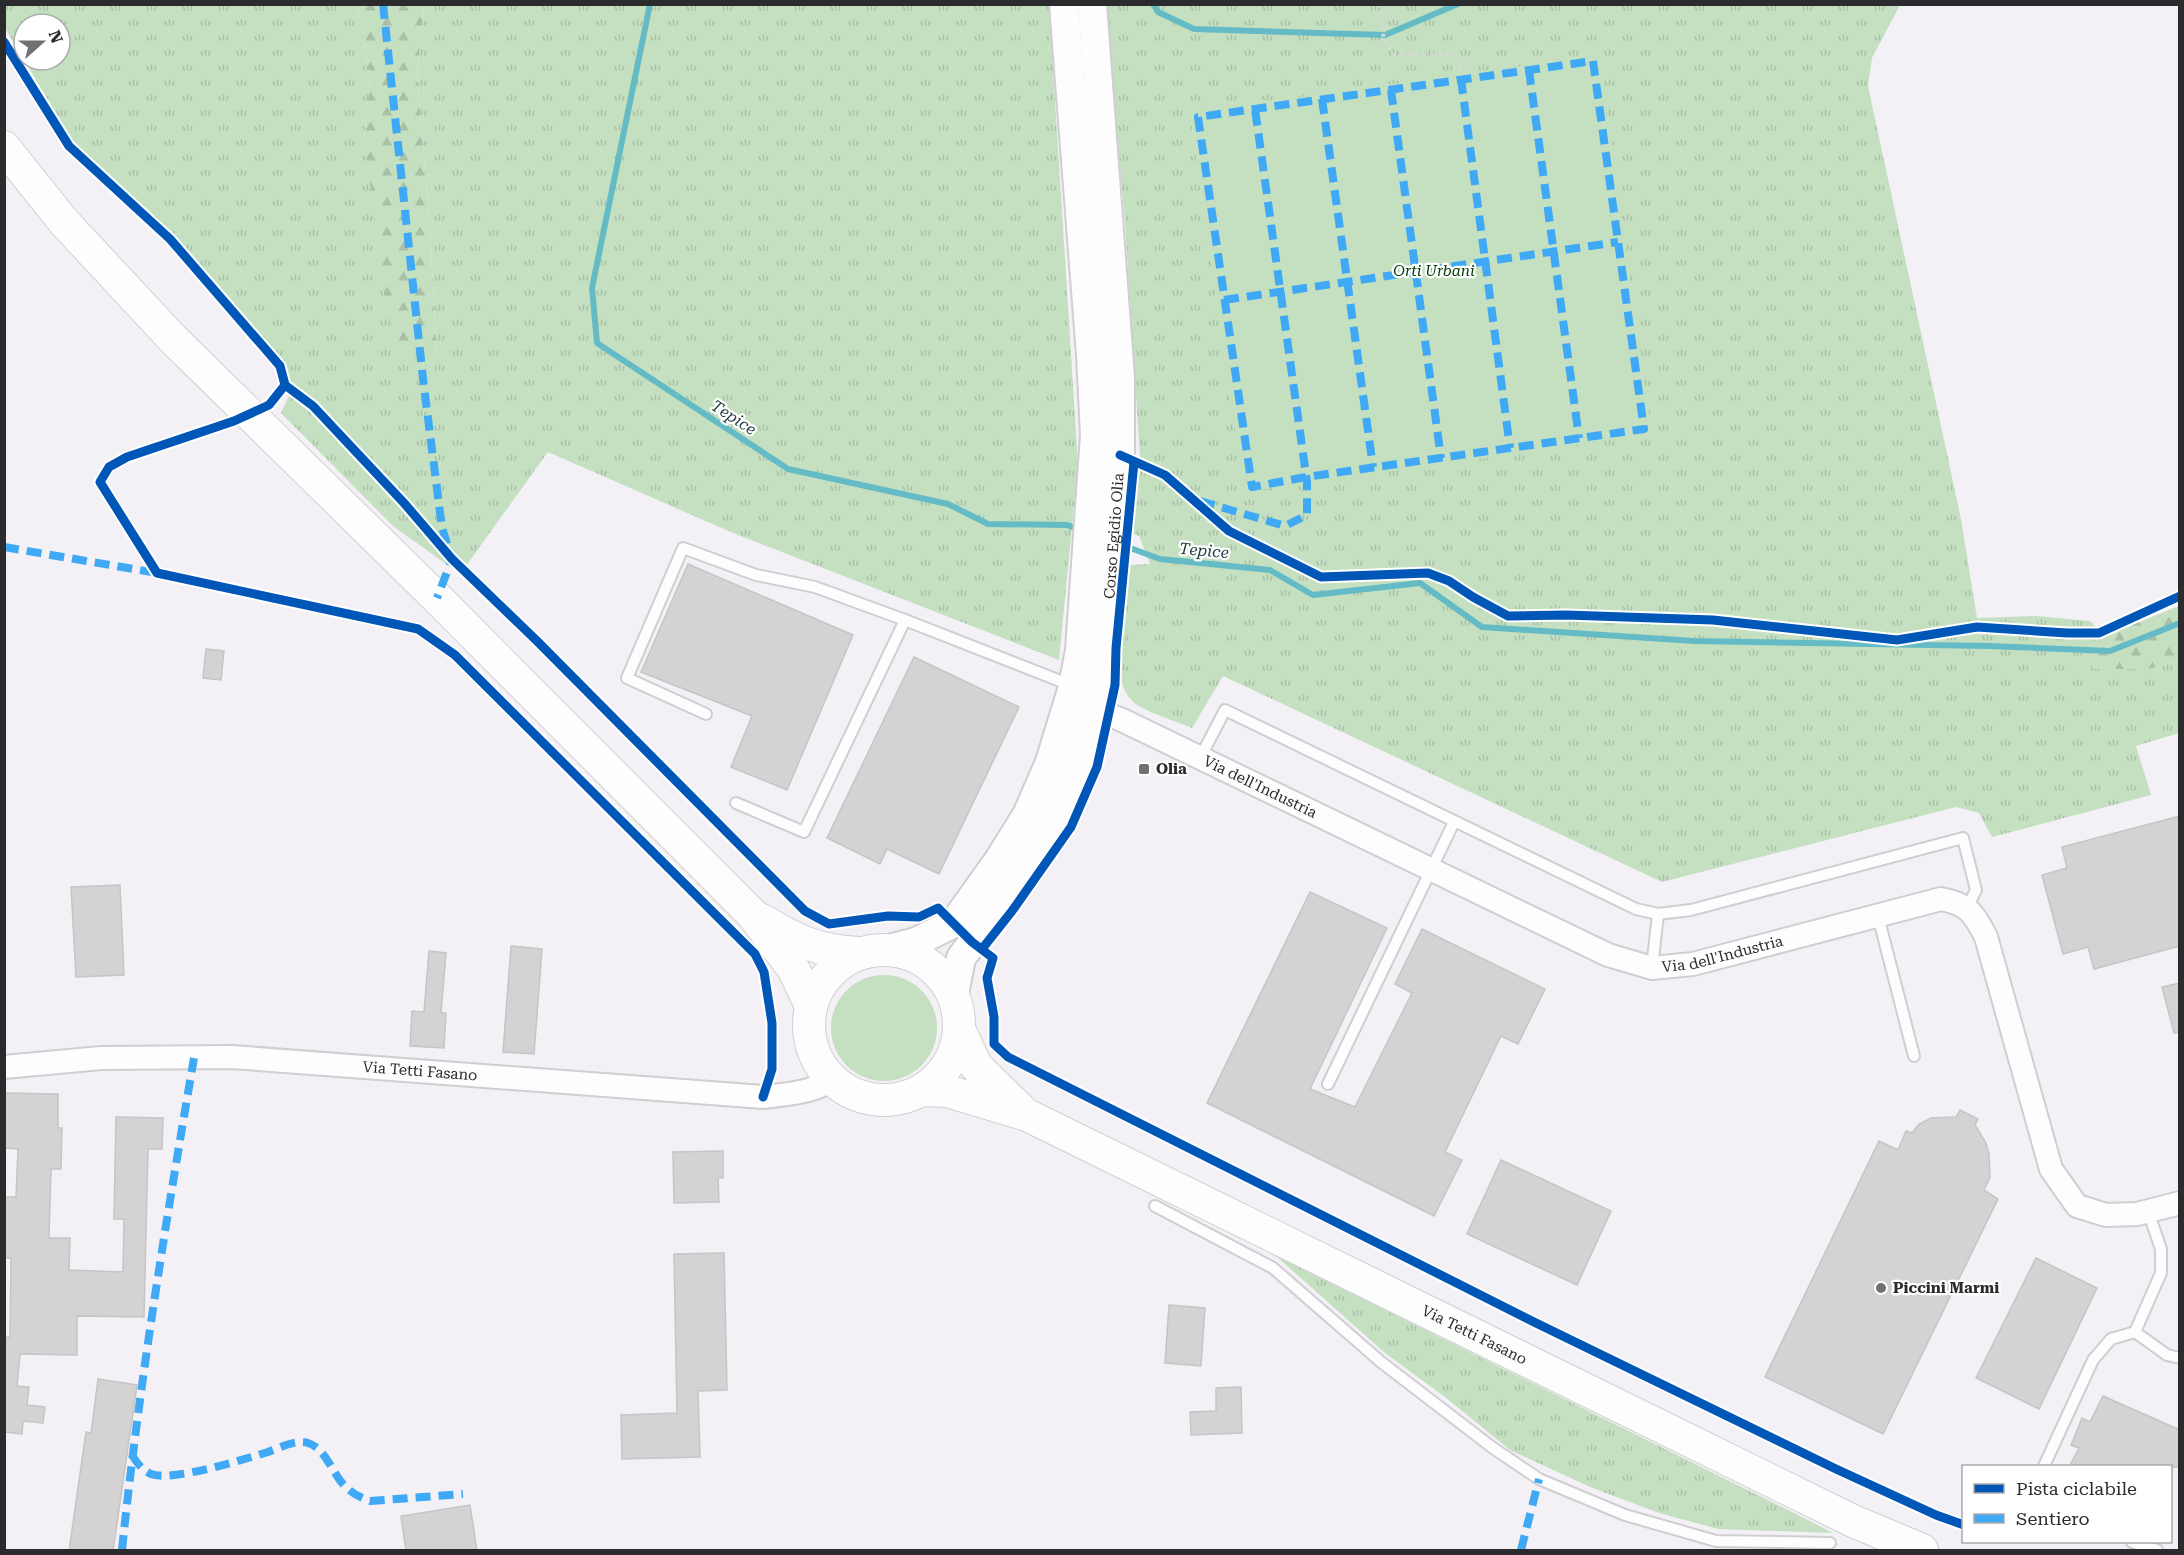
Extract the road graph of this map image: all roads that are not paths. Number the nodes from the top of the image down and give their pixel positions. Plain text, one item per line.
1 (1064, 4) edge
2 (1092, 4) edge
3 (4, 147) edge
4 (1103, 521) junction
5 (905, 620) junction
6 (1079, 698) junction
7 (706, 714) dead end
8 (1200, 758) junction
9 (736, 803) dead end
10 (1454, 822) junction
11 (1431, 868) junction
12 (1967, 908) junction
13 (752, 914) junction
14 (1658, 914) junction
15 (1878, 916) junction
16 (874, 951) junction
17 (1652, 968) junction
18 (954, 994) junction
19 (811, 1006) junction
20 (960, 1031) junction
21 (1914, 1056) dead end
22 (4, 1066) edge
23 (832, 1080) junction
24 (1328, 1084) dead end
25 (923, 1090) junction
26 (1027, 1115) junction
27 (2180, 1203) edge
28 (1155, 1206) dead end
29 (2148, 1211) junction
30 (1256, 1243) junction
31 (2135, 1332) junction
32 (2180, 1358) edge
33 (2045, 1465) edge
34 (2135, 1543) edge
35 (1830, 1544) dead end
36 (1922, 1551) edge
37 (2157, 1551) edge

1 - 4 street, Corso Egidio Olia
2 - 4 street, Corso Egidio Olia
3 - 13 main road
4 - 6 street, Corso Egidio Olia
5 - 6 lane
5 - 7 lane
5 - 9 lane
6 - 8 street, Via dell'Industria
6 - 16 street, Corso Egidio Olia
6 - 18 street, Corso Egidio Olia
8 - 10 lane
8 - 11 street, Via dell'Industria
10 - 11 lane
10 - 14 lane
11 - 17 street, Via dell'Industria
11 - 24 lane
12 - 14 lane
12 - 15 street, Via dell'Industria
12 - 29 street
13 - 16 main road
13 - 19 main road
14 - 17 lane
15 - 17 street, Via dell'Industria
15 - 21 lane
16 - 18 main road
16 - 19 main road
18 - 20 main road
19 - 23 main road
20 - 25 main road
20 - 26 main road, Via Tetti Fasano
22 - 23 street, Via Tetti Fasano
23 - 25 main road
25 - 26 main road, Via Tetti Fasano
26 - 30 main road, Via Tetti Fasano
27 - 29 street
28 - 30 lane
29 - 31 lane
30 - 35 lane
30 - 36 main road, Via Tetti Fasano
31 - 32 lane
31 - 33 lane
34 - 37 lane

